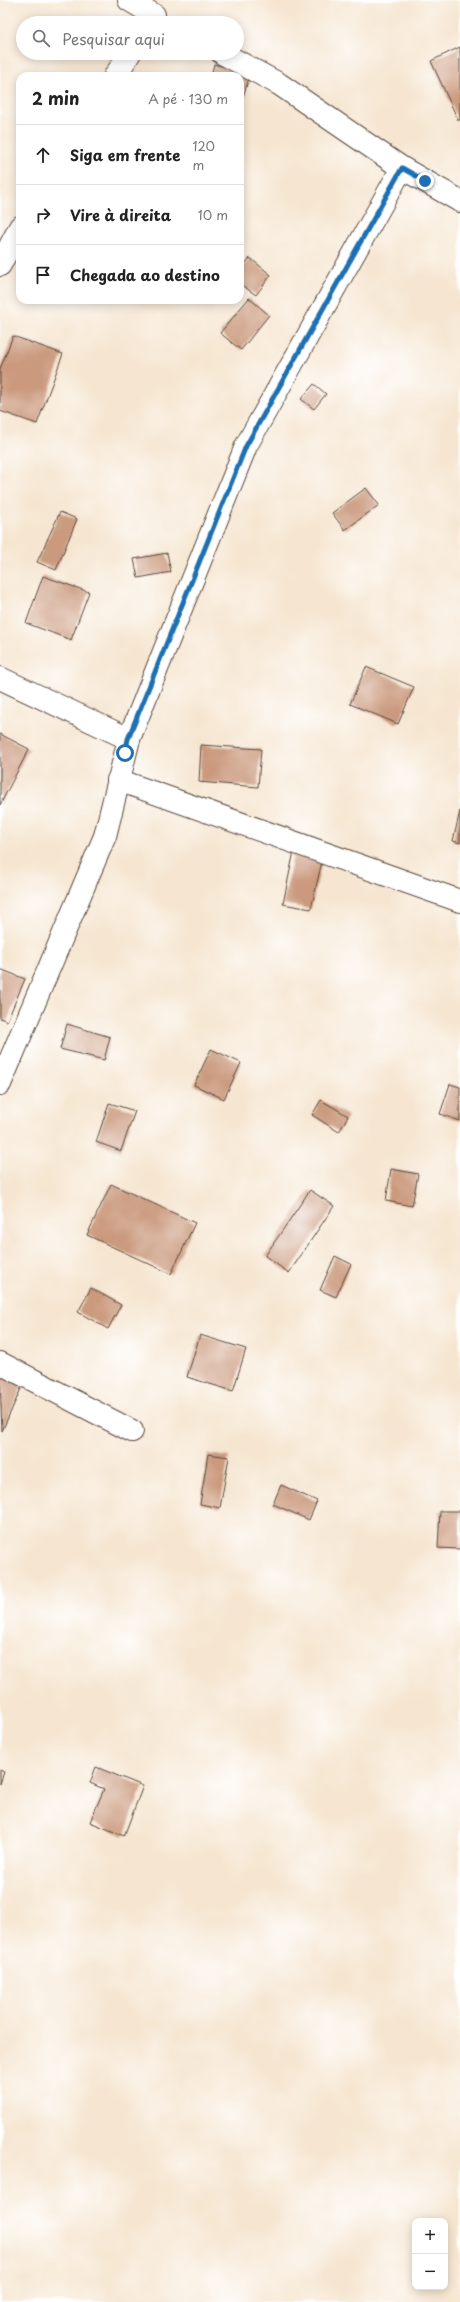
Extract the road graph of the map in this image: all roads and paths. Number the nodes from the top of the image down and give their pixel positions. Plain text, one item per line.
1 (129, 0) edge
2 (151, 16) edge
3 (125, 60) edge
4 (235, 60) edge
5 (118, 72) edge
6 (402, 168) junction
7 (460, 201) edge
8 (16, 235) edge
9 (0, 265) edge
10 (0, 678) edge
11 (128, 739) junction
12 (118, 780) junction
13 (460, 901) edge
14 (0, 1084) edge
15 (0, 1363) edge
16 (132, 1431) dead end

1 - 2 street
3 - 5 street
4 - 6 street
6 - 7 street
6 - 11 street
8 - 9 street
10 - 11 street
11 - 12 street
12 - 13 street
12 - 14 street
15 - 16 street

